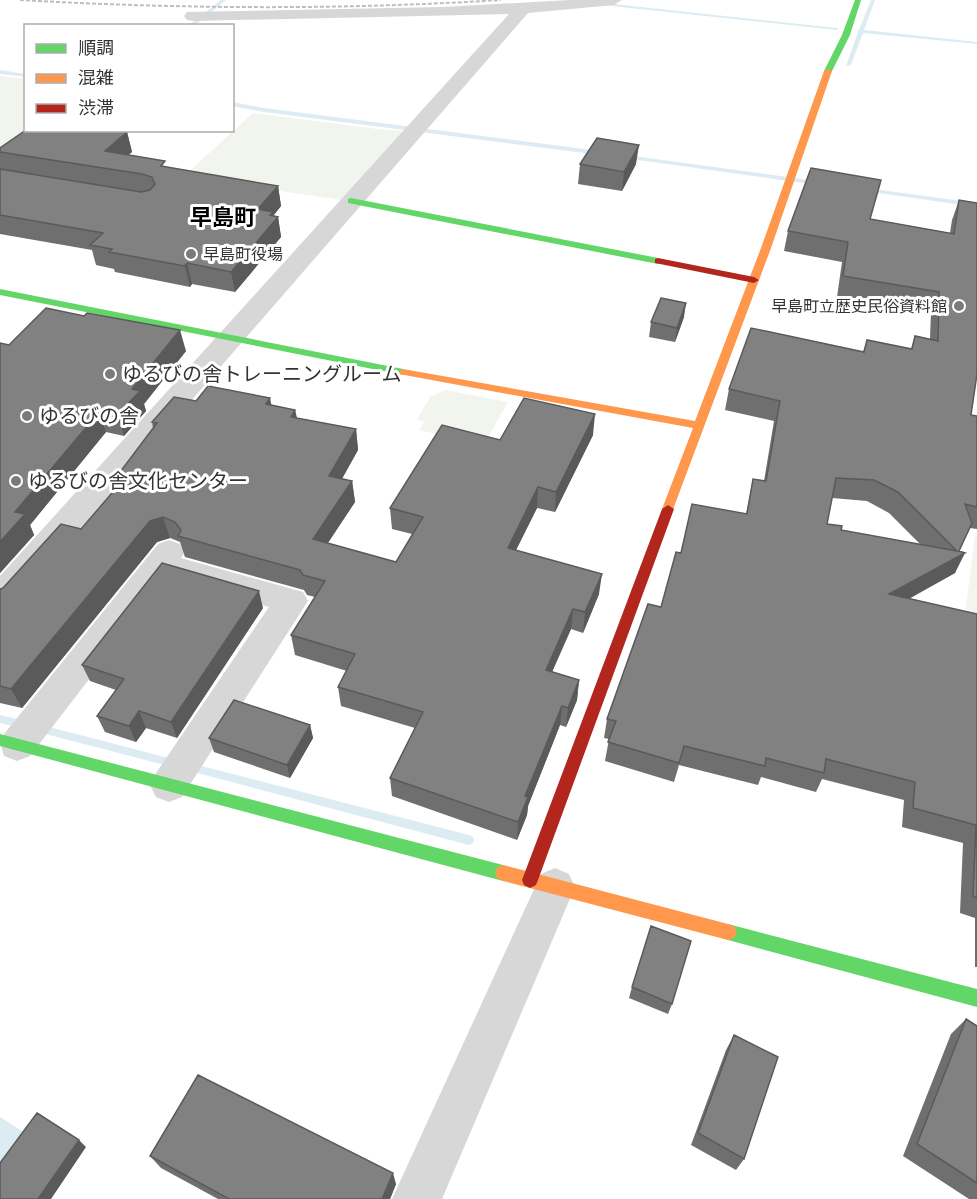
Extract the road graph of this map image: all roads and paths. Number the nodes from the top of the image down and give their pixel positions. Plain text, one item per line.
1 (858, 0) edge
2 (609, 1) edge
3 (529, 9) junction
4 (198, 15) edge
5 (351, 201) junction
6 (754, 280) junction
7 (0, 292) edge
8 (229, 339) junction
9 (698, 425) junction
10 (0, 598) edge
11 (20, 735) edge
12 (177, 772) junction
13 (543, 884) junction
14 (977, 998) edge
15 (417, 1199) edge

1 - 6 street
2 - 3 street
3 - 4 street
3 - 5 street
5 - 6 street
5 - 8 street
6 - 9 street
7 - 8 street
8 - 9 street
8 - 10 street
9 - 13 street
11 - 12 street
11 - 12 street
12 - 13 street
13 - 14 street
13 - 15 street

